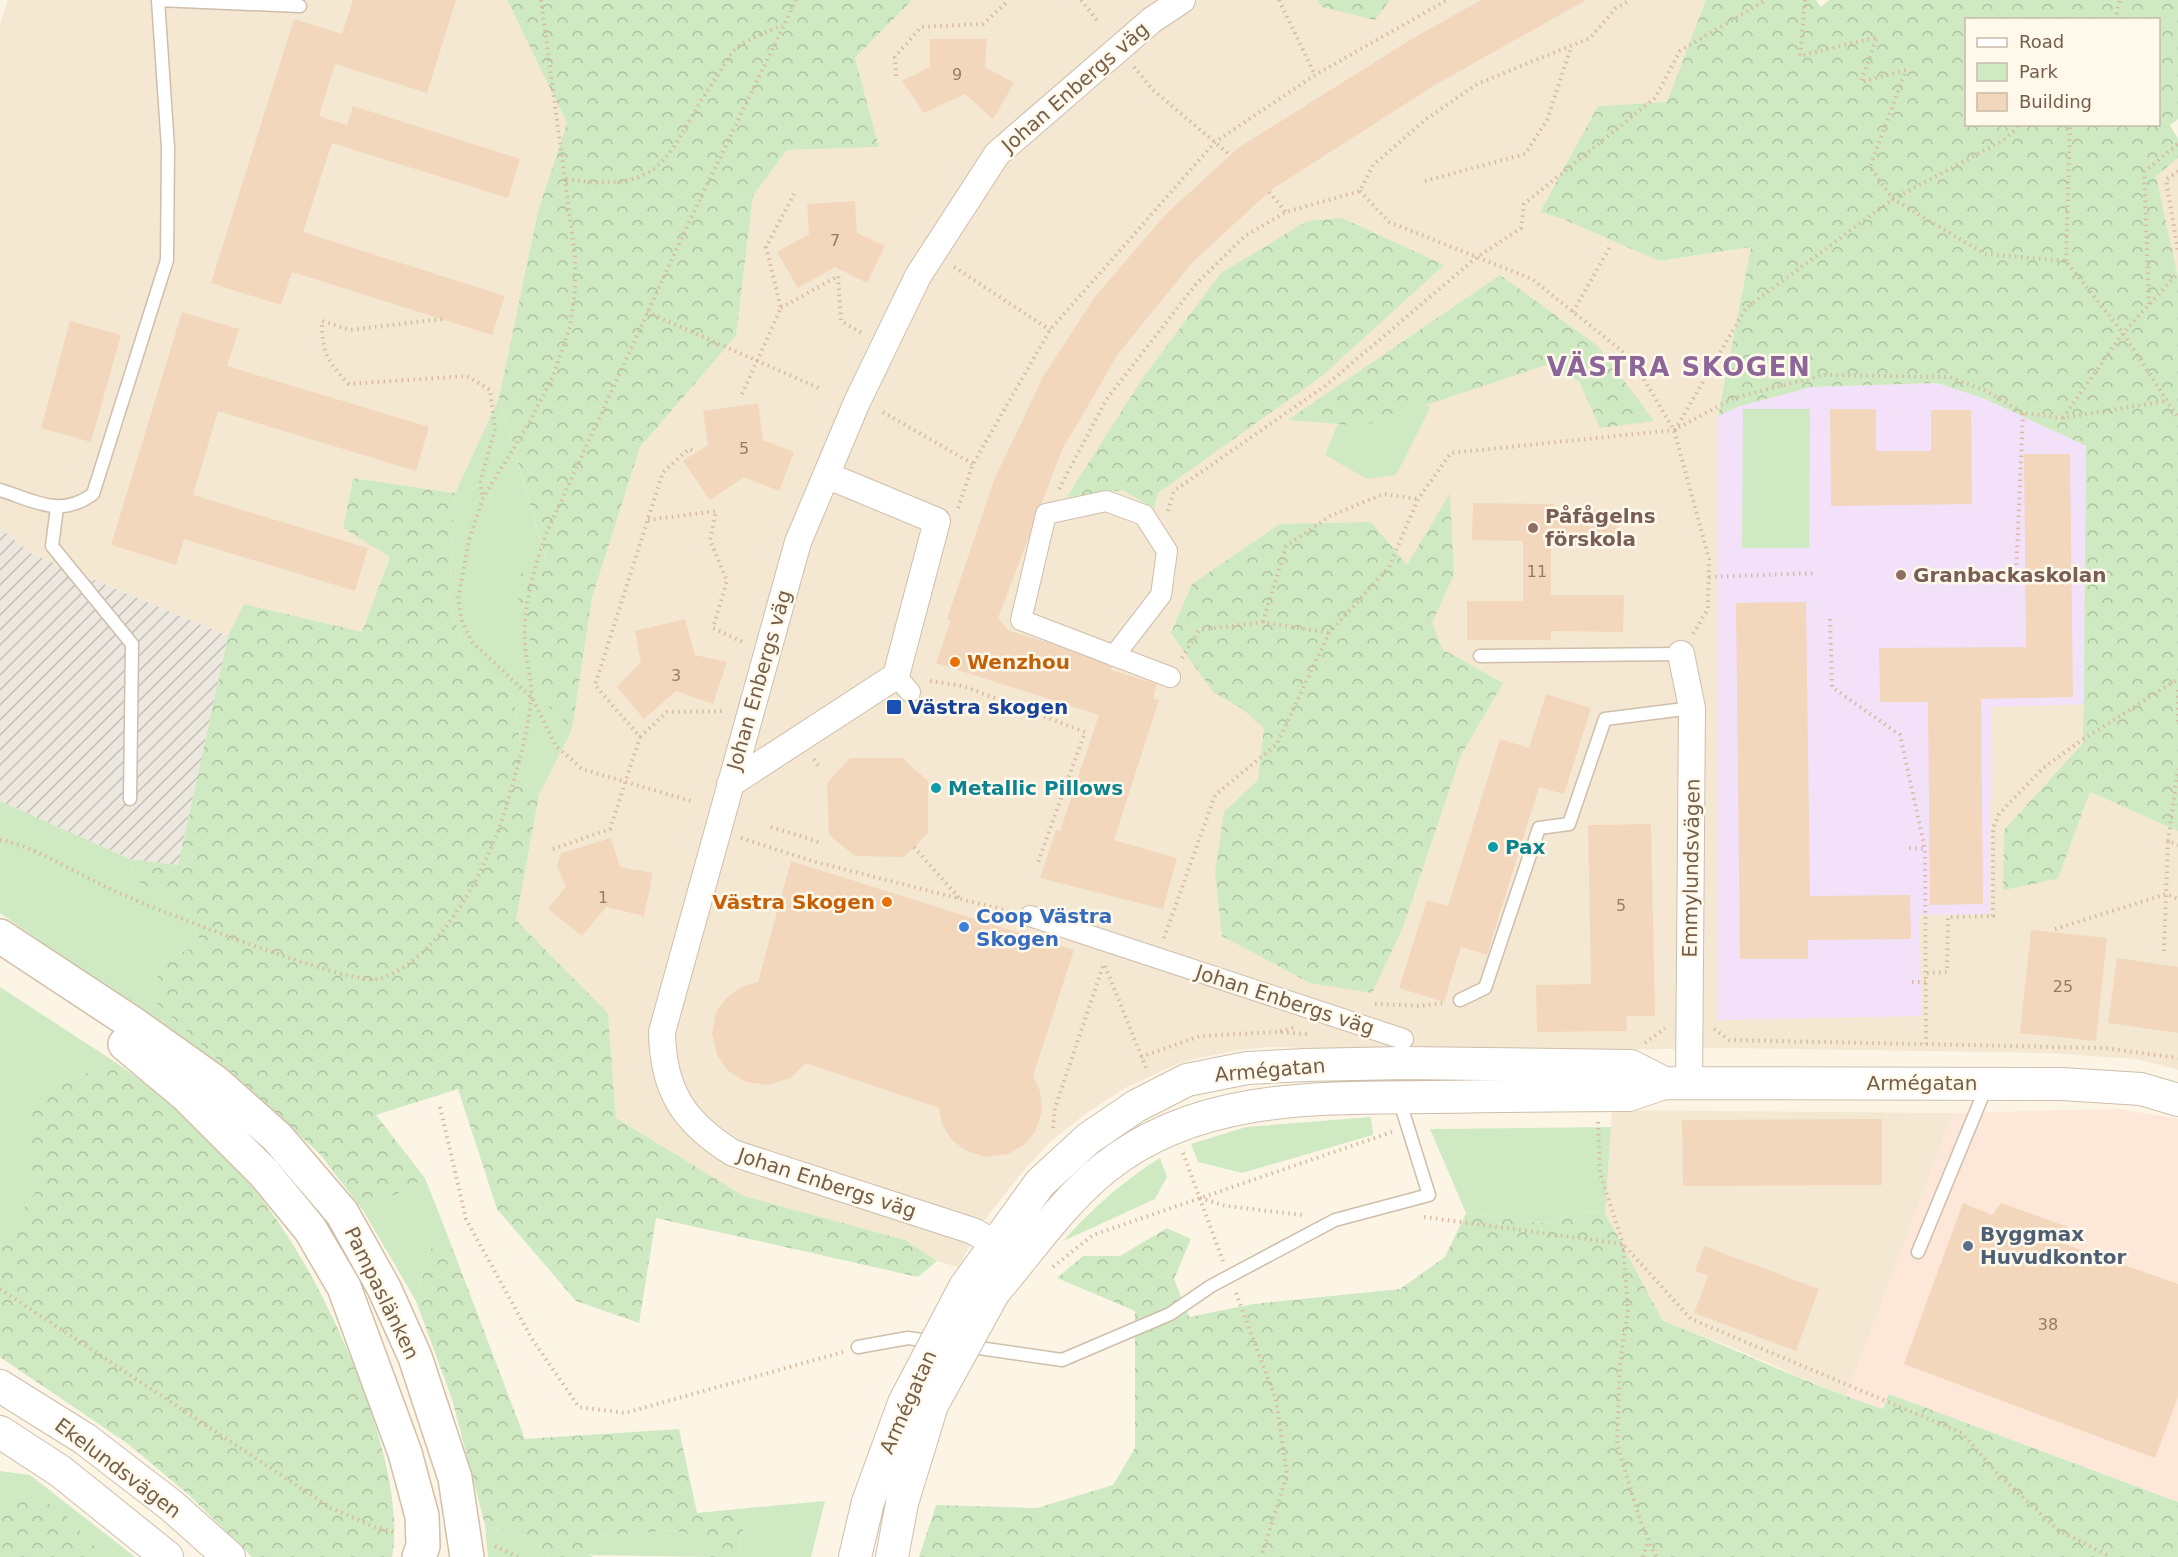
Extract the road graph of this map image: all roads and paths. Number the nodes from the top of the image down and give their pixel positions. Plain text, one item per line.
1 (158, 0) edge
2 (541, 0) edge
3 (796, 0) edge
4 (1009, 0) edge
5 (1081, 0) edge
6 (1182, 0) edge
7 (1279, 0) edge
8 (1447, 0) edge
9 (1613, 0) edge
10 (1630, 0) edge
11 (1766, 0) edge
12 (1805, 0) edge
13 (2120, 0) edge
14 (300, 6) dead end
15 (1616, 8) junction
16 (2116, 18) edge
17 (1097, 20) dead end
18 (782, 24) junction
19 (1571, 46) junction
20 (1132, 64) dead end
21 (1315, 75) junction
22 (896, 76) dead end
23 (2019, 126) edge
24 (2070, 126) edge
25 (1215, 142) junction
26 (2178, 144) edge
27 (1230, 155) dead end
28 (2178, 171) edge
29 (566, 179) junction
30 (1425, 181) dead end
31 (1360, 191) junction
32 (1269, 192) dead end
33 (794, 194) dead end
34 (1893, 199) junction
35 (1286, 212) junction
36 (1611, 245) dead end
37 (2178, 251) edge
38 (933, 253) junction
39 (1477, 257) junction
40 (2066, 261) junction
41 (2178, 273) edge
42 (2149, 305) junction
43 (781, 308) junction
44 (647, 312) junction
45 (1573, 312) junction
46 (442, 319) dead end
47 (1050, 330) junction
48 (2123, 333) junction
49 (883, 346) junction
50 (758, 361) junction
51 (821, 389) dead end
52 (742, 394) dead end
53 (2167, 401) junction
54 (883, 412) dead end
55 (2023, 413) junction
56 (2178, 417) edge
57 (2062, 418) junction
58 (1674, 430) junction
59 (696, 452) dead end
60 (973, 464) junction
61 (826, 475) junction
62 (0, 490) edge
63 (483, 498) junction
64 (1419, 500) junction
65 (57, 508) junction
66 (1046, 514) junction
67 (648, 520) junction
68 (937, 521) junction
69 (1160, 540) junction
70 (1817, 573) dead end
71 (1709, 577) junction
72 (2016, 577) dead end
73 (1830, 619) dead end
74 (1263, 622) junction
75 (1329, 633) junction
76 (766, 654) junction
77 (1680, 654) junction
78 (1114, 656) junction
79 (1480, 656) dead end
80 (1170, 677) joint
81 (2178, 678) edge
82 (903, 684) junction
83 (2178, 690) edge
84 (532, 698) junction
85 (1692, 708) junction
86 (723, 710) dead end
87 (2178, 724) edge
88 (640, 736) junction
89 (2178, 769) edge
90 (624, 780) junction
91 (730, 784) junction
92 (130, 799) dead end
93 (691, 801) dead end
94 (771, 827) dead end
95 (717, 831) junction
96 (0, 840) edge
97 (2168, 841) junction
98 (819, 842) dead end
99 (2178, 845) edge
100 (914, 847) dead end
101 (1909, 848) dead end
102 (553, 849) dead end
103 (1925, 849) junction
104 (1037, 865) dead end
105 (2166, 894) junction
106 (960, 898) junction
107 (2178, 899) edge
108 (1030, 916) joint
109 (2055, 929) dead end
110 (0, 936) edge
111 (1095, 938) junction
112 (2164, 951) dead end
113 (1157, 958) junction
114 (0, 962) edge
115 (1104, 965) junction
116 (1927, 973) junction
117 (1912, 982) dead end
118 (1927, 982) junction
119 (1460, 1000) dead end
120 (1690, 1027) junction
121 (1320, 1035) dead end
122 (1402, 1039) dead end
123 (1644, 1043) dead end
124 (1926, 1044) junction
125 (2178, 1058) edge
126 (1676, 1083) junction
127 (1987, 1083) junction
128 (1598, 1095) junction
129 (1399, 1098) junction
130 (2178, 1100) edge
131 (440, 1107) dead end
132 (1053, 1128) dead end
133 (1182, 1149) dead end
134 (1200, 1197) junction
135 (1415, 1216) dead end
136 (1335, 1220) junction
137 (1623, 1244) junction
138 (1918, 1252) dead end
139 (1022, 1259) junction
140 (1229, 1276) junction
141 (0, 1289) edge
142 (980, 1289) junction
143 (858, 1347) joint
144 (0, 1386) edge
145 (0, 1432) edge
146 (394, 1532) dead end
147 (1649, 1540) junction
148 (476, 1550) edge
149 (167, 1557) edge
150 (229, 1557) edge
151 (419, 1557) edge
152 (519, 1557) edge
153 (855, 1557) edge
154 (892, 1557) edge
155 (1261, 1557) edge
156 (1643, 1557) edge
157 (1656, 1557) edge
158 (2111, 1557) edge

1 - 14 lane
1 - 65 lane
2 - 29 path
3 - 18 path
4 - 22 path
5 - 17 path
6 - 38 street, Johan Enbergs väg
7 - 21 path
8 - 21 path
9 - 15 path
10 - 15 path
11 - 39 path
12 - 34 path
13 - 16 path
15 - 19 path
18 - 29 path
18 - 44 path
19 - 30 path
19 - 31 path
20 - 25 path
21 - 25 path
23 - 34 path
24 - 40 path
25 - 27 path
25 - 47 path
26 - 42 path
28 - 37 path
29 - 63 path
31 - 35 path
31 - 39 path
32 - 35 path
33 - 43 path
34 - 40 path
34 - 58 path
35 - 66 path
36 - 45 path
38 - 47 path
38 - 49 street, Johan Enbergs väg
39 - 45 path
39 - 69 path
40 - 48 path
41 - 42 path
42 - 48 path
43 - 49 path
43 - 50 path
44 - 50 path
44 - 84 path
45 - 58 path
46 - 63 path
47 - 60 path
48 - 53 path
48 - 57 path
49 - 61 street, Johan Enbergs väg
50 - 51 path
50 - 52 path
53 - 56 path
53 - 57 path
54 - 60 path
55 - 57 path
55 - 58 path
55 - 72 path
58 - 64 path
58 - 71 path
59 - 67 path
60 - 68 path
61 - 68 street
61 - 76 street, Johan Enbergs väg
62 - 65 lane
63 - 84 path
64 - 74 path
64 - 75 path
65 - 92 lane
66 - 69 street
66 - 78 street
67 - 76 path
67 - 88 path
68 - 82 street
69 - 78 street
70 - 71 path
71 - 77 path
73 - 103 path
74 - 75 path
74 - 80 path
75 - 113 path
76 - 91 street, Johan Enbergs väg
77 - 79 lane
77 - 85 street, Emmylundsvägen
78 - 80 street
81 - 116 path
82 - 91 street
82 - 104 path
83 - 87 path
84 - 90 path
84 - 96 path
85 - 119 lane
85 - 120 street, Emmylundsvägen
86 - 88 path
88 - 90 path
89 - 97 path
90 - 93 path
90 - 102 path
91 - 95 street, Johan Enbergs väg
94 - 98 path
95 - 106 path
95 - 139 street, Johan Enbergs väg
97 - 99 path
97 - 105 path
100 - 106 path
101 - 103 path
103 - 116 path
105 - 107 path
105 - 109 path
105 - 112 path
106 - 108 path
108 - 111 street, Johan Enbergs väg
110 - 148 main road, Pampaslänken
111 - 113 street, Johan Enbergs väg
111 - 115 path
113 - 122 street, Johan Enbergs väg
114 - 151 main road, Pampaslänken
115 - 121 path
115 - 132 path
116 - 118 path
117 - 118 path
118 - 124 path
120 - 123 path
120 - 124 path
120 - 126 street, Emmylundsvägen
124 - 125 path
126 - 127 street, Armégatan
126 - 128 street, Armégatan
126 - 139 street, Armégatan
127 - 130 street, Armégatan
127 - 138 lane
128 - 129 street, Armégatan
128 - 137 path
129 - 136 lane
129 - 139 street, Armégatan
131 - 143 path
133 - 134 path
134 - 136 path
134 - 139 path
134 - 140 path
135 - 137 path
136 - 140 lane
137 - 147 path
137 - 158 path
139 - 142 street, Armégatan
140 - 143 lane
140 - 155 path
141 - 146 path
142 - 153 street, Armégatan, bridge
142 - 154 street, Armégatan, bridge
144 - 150 street, Ekelundsvägen
145 - 149 street, Ekelundsvägen
147 - 156 path
147 - 157 path
148 - 152 path

